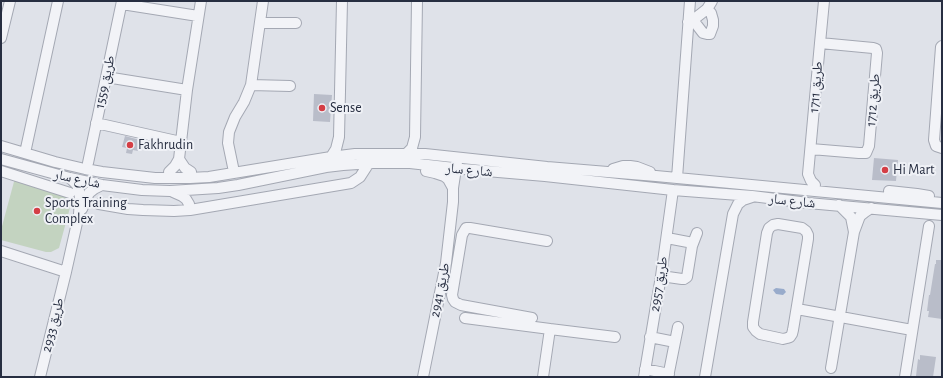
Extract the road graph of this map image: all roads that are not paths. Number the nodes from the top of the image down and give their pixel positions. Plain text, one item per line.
1 (10, 1) edge
2 (58, 1) edge
3 (201, 1) edge
4 (263, 1) edge
5 (342, 1) edge
6 (417, 1) edge
7 (690, 1) edge
8 (824, 1) edge
9 (122, 3) edge
10 (710, 5) edge
11 (198, 16) junction
12 (690, 21) junction
13 (260, 23) junction
14 (296, 23) dead end
15 (1, 38) edge
16 (820, 43) junction
17 (942, 46) edge
18 (106, 77) junction
19 (251, 85) junction
20 (290, 86) dead end
21 (187, 90) junction
22 (96, 124) junction
23 (339, 137) junction
24 (415, 138) junction
25 (181, 142) junction
26 (1, 146) edge
27 (942, 148) edge
28 (811, 149) junction
29 (26, 150) junction
30 (356, 154) junction
31 (406, 154) junction
32 (425, 154) junction
33 (331, 157) junction
34 (461, 158) junction
35 (1, 159) edge
36 (179, 159) junction
37 (88, 163) junction
38 (370, 163) junction
39 (390, 163) junction
40 (275, 166) junction
41 (234, 168) junction
42 (459, 169) junction
43 (1, 170) edge
44 (169, 172) junction
45 (191, 172) junction
46 (49, 173) junction
47 (808, 174) junction
48 (70, 178) junction
49 (677, 178) junction
50 (36, 182) junction
51 (102, 184) junction
52 (799, 184) junction
53 (814, 185) junction
54 (768, 186) junction
55 (453, 188) junction
56 (673, 190) junction
57 (170, 191) junction
58 (70, 193) dead end
59 (717, 193) junction
60 (752, 196) junction
61 (453, 202) junction
62 (942, 202) edge
63 (99, 204) dead end
64 (839, 205) junction
65 (871, 208) junction
66 (190, 210) junction
67 (79, 214) junction
68 (733, 214) junction
69 (942, 215) edge
70 (929, 226) dead end
71 (854, 232) junction
72 (697, 233) dead end
73 (667, 238) junction
74 (547, 241) dead end
75 (693, 243) junction
76 (1, 252) edge
77 (446, 263) junction
78 (457, 265) junction
79 (66, 272) junction
80 (661, 276) junction
81 (797, 310) junction
82 (839, 317) junction
83 (466, 318) dead end
84 (532, 318) dead end
85 (678, 327) dead end
86 (550, 329) junction
87 (912, 330) junction
88 (615, 337) dead end
89 (650, 337) junction
90 (675, 342) junction
91 (831, 368) dead end
92 (644, 373) edge
93 (669, 375) edge
94 (40, 377) edge
95 (423, 377) edge
96 (543, 377) edge
97 (705, 377) edge
98 (905, 377) edge

1 - 15 street
2 - 29 street
3 - 11 street
4 - 13 street
5 - 23 street
6 - 24 street
7 - 12 street
8 - 16 street, طريق 1711
9 - 11 street
9 - 18 street, طريق 1559
10 - 12 street
10 - 12 street
11 - 21 street
12 - 49 street
13 - 14 street
13 - 19 street
16 - 28 street, طريق 1711
16 - 28 street, طريق 1712
17 - 27 street
18 - 21 street
18 - 22 street, طريق 1559
19 - 20 street
19 - 41 street
21 - 25 street
22 - 25 street
22 - 37 street, طريق 1559
23 - 30 street
23 - 33 street
24 - 31 street
24 - 32 street
25 - 36 street
26 - 29 street, شارع سار
28 - 47 street, طريق 1711
29 - 37 street
29 - 40 street, شارع سار
30 - 31 street, شارع سار
30 - 33 street, شارع سار
31 - 32 street, شارع سار
32 - 34 street, شارع سار
33 - 40 street, شارع سار
34 - 42 street, طريق 2941
34 - 49 street, شارع سار
35 - 46 street, شارع سار
36 - 44 street
36 - 45 street
37 - 44 street
38 - 39 street, شارع سار
38 - 57 street, شارع سار
38 - 66 street
39 - 42 street, شارع سار
39 - 55 street
40 - 41 street
41 - 45 street
42 - 55 street, طريق 2941
42 - 56 street, شارع سار
42 - 61 street, طريق 2941
43 - 50 street
44 - 45 street
46 - 48 street, شارع سار
46 - 50 street
47 - 52 street
47 - 53 street
48 - 51 street, شارع سار
48 - 67 street, طريق 2933
49 - 54 street, شارع سار
50 - 58 street
51 - 57 street, شارع سار
51 - 67 street, طريق 2933
52 - 53 street
52 - 54 street
53 - 62 street
54 - 62 street, شارع سار
55 - 61 street, طريق 2941
56 - 59 street, شارع سار
56 - 73 street, طريق 2957
57 - 66 street
59 - 60 street, شارع سار
59 - 68 street
60 - 64 street, شارع سار
60 - 68 street
61 - 77 street, طريق 2941
63 - 66 street
64 - 65 street, شارع سار
64 - 71 street
65 - 69 street, شارع سار
65 - 71 street
67 - 79 street, طريق 2933
68 - 97 street
70 - 87 street
71 - 82 street
72 - 75 street
73 - 75 street
73 - 80 street, طريق 2957
74 - 78 street
75 - 80 street
76 - 79 street
77 - 78 street
77 - 95 street, طريق 2941
78 - 84 street
79 - 94 street, طريق 2933
80 - 89 street, طريق 2957
81 - 81 street
81 - 82 street
82 - 87 street
82 - 91 street
83 - 86 street
85 - 90 street
86 - 88 street
86 - 96 street
87 - 98 street
89 - 90 street
89 - 92 street, طريق 2957
90 - 93 street
92 - 93 street

